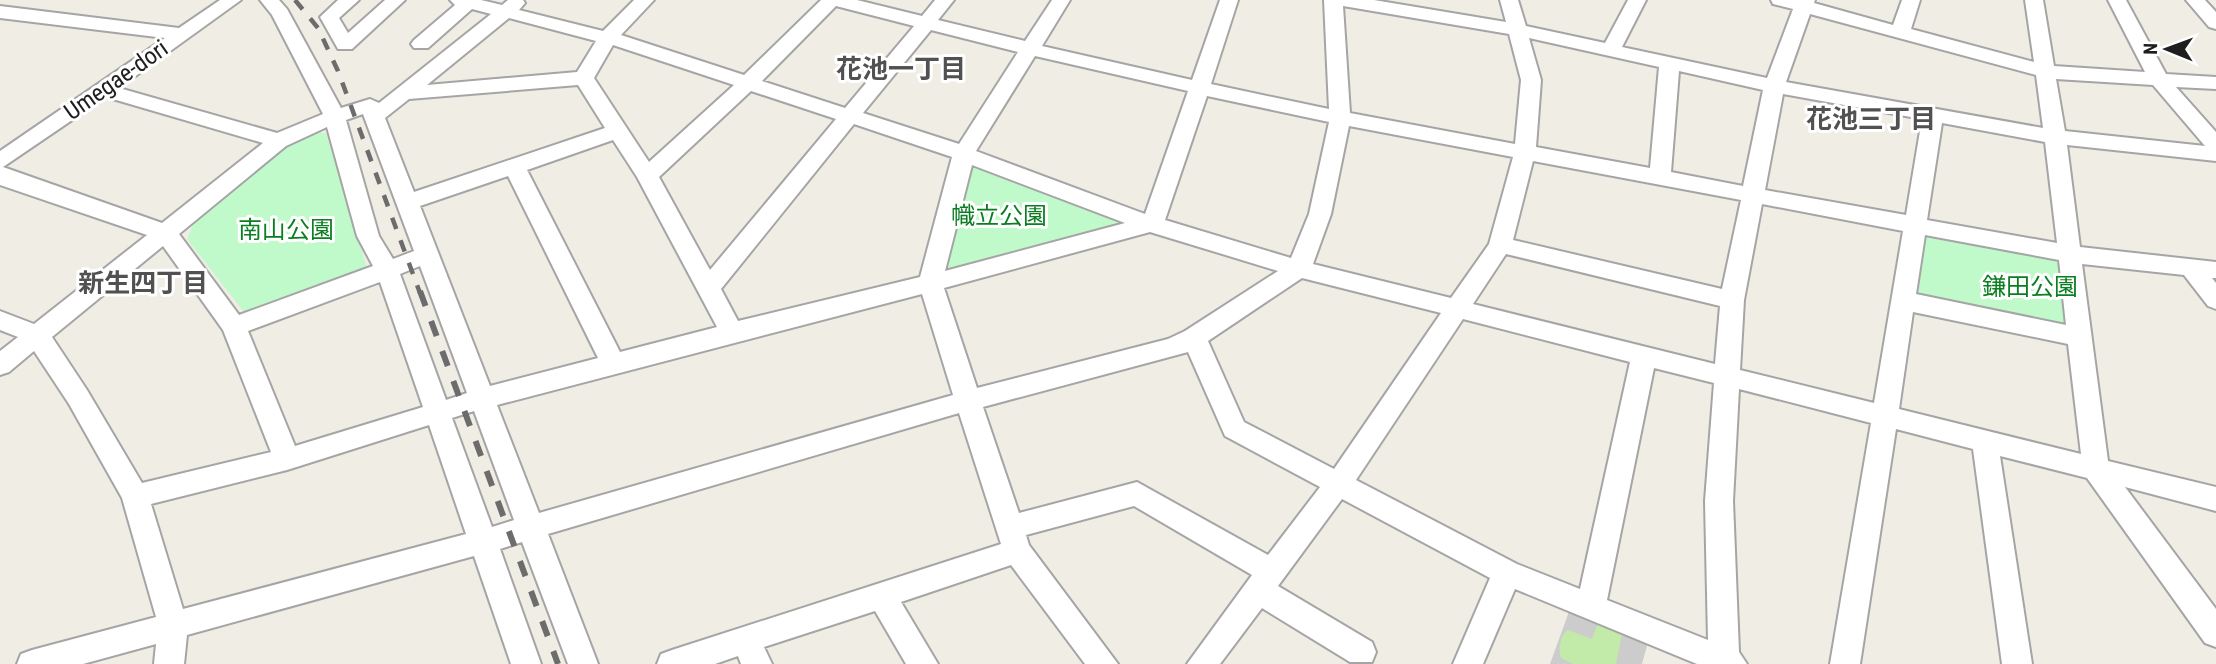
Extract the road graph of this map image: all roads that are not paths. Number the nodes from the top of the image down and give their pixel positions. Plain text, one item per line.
1 (9, 0) edge
2 (232, 0) edge
3 (269, 0) edge
4 (350, 0) edge
5 (396, 0) edge
6 (645, 0) edge
7 (833, 0) edge
8 (945, 0) edge
9 (1061, 0) edge
10 (1229, 0) edge
11 (1333, 0) edge
12 (1341, 0) edge
13 (1509, 0) edge
14 (1637, 0) edge
15 (1780, 0) edge
16 (1911, 0) edge
17 (2034, 0) edge
18 (2117, 0) edge
19 (2195, 0) edge
20 (464, 1) edge
21 (1805, 4) edge
22 (513, 5) edge
23 (0, 9) edge
24 (927, 23) junction
25 (2216, 23) edge
26 (1518, 30) junction
27 (1900, 33) junction
28 (181, 34) junction
29 (607, 38) junction
30 (421, 44) dead end
31 (1028, 48) junction
32 (1611, 50) junction
33 (1669, 63) junction
34 (2046, 72) junction
35 (584, 78) junction
36 (2159, 80) junction
37 (748, 83) junction
38 (2216, 83) edge
39 (1774, 86) junction
40 (1199, 88) junction
41 (102, 89) junction
42 (405, 93) junction
43 (1933, 114) junction
44 (375, 116) junction
45 (848, 116) junction
46 (335, 117) junction
47 (1340, 118) junction
48 (617, 131) junction
49 (2055, 136) junction
50 (279, 141) junction
51 (2216, 145) edge
52 (1525, 151) junction
53 (964, 153) junction
54 (2216, 153) edge
55 (0, 162) edge
56 (514, 166) junction
57 (0, 174) edge
58 (646, 176) junction
59 (1660, 176) junction
60 (1751, 194) junction
61 (409, 202) junction
62 (1150, 224) junction
63 (1914, 226) junction
64 (166, 233) junction
65 (1500, 245) junction
66 (429, 254) junction
67 (2070, 254) junction
68 (387, 269) junction
69 (1299, 269) junction
70 (2204, 269) edge
71 (930, 283) junction
72 (708, 288) junction
73 (1732, 300) junction
74 (2216, 300) edge
75 (1905, 301) junction
76 (1459, 310) junction
77 (0, 320) edge
78 (234, 327) junction
79 (732, 332) junction
80 (37, 335) junction
81 (2080, 337) junction
82 (1194, 338) junction
83 (1644, 357) junction
84 (614, 364) junction
85 (0, 365) edge
86 (1729, 377) junction
87 (481, 399) junction
88 (970, 400) junction
89 (439, 414) junction
90 (1884, 416) junction
91 (1985, 441) junction
92 (287, 459) junction
93 (2096, 469) junction
94 (1339, 483) junction
95 (135, 496) junction
96 (2216, 499) edge
97 (530, 528) junction
98 (1013, 540) junction
99 (484, 541) junction
100 (1507, 573) junction
101 (1264, 580) junction
102 (881, 596) junction
103 (1591, 606) junction
104 (173, 625) junction
105 (2216, 633) edge
106 (751, 652) edge
107 (1361, 652) dead end
108 (1727, 663) edge
109 (32, 664) edge
110 (169, 664) edge
111 (526, 664) edge
112 (583, 664) edge
113 (672, 664) edge
114 (923, 664) edge
115 (1103, 664) edge
116 (1202, 664) edge
117 (1468, 664) edge
118 (1844, 664) edge
119 (2017, 664) edge

1 - 23 street
2 - 28 street, Umegae-dori
3 - 46 street
4 - 5 street
6 - 29 street
7 - 24 street
7 - 37 street
8 - 24 street
9 - 31 street
10 - 40 street
11 - 47 street
12 - 26 street
13 - 26 street
14 - 32 street
15 - 21 street
16 - 27 street
17 - 34 street
18 - 36 street
19 - 25 street
20 - 22 street
20 - 30 street
21 - 27 street
21 - 39 street
22 - 29 street
22 - 42 street
23 - 28 street
24 - 31 street
24 - 45 street
26 - 32 street
26 - 52 street
27 - 34 street
28 - 41 street, Umegae-dori
29 - 35 street
29 - 37 street
31 - 40 street
31 - 53 street
32 - 33 street
33 - 39 street
33 - 59 street
34 - 36 street
34 - 49 street
35 - 42 street
35 - 48 street
36 - 38 street
36 - 51 street
37 - 45 street
37 - 58 street
39 - 43 street
39 - 60 street
40 - 47 street
40 - 62 street
41 - 50 street
41 - 55 street, Umegae-dori
42 - 44 street
43 - 49 street
43 - 63 street
44 - 46 street
44 - 61 street
45 - 53 street
45 - 72 street
46 - 50 street
46 - 68 street
47 - 52 street
47 - 69 street
48 - 56 street
48 - 58 street
49 - 54 street
49 - 67 street
50 - 64 street
52 - 59 street
52 - 65 street
53 - 62 street
53 - 71 street
56 - 61 street
56 - 84 street
57 - 64 street
58 - 72 street
59 - 60 street
60 - 63 street
60 - 73 street
61 - 66 street
62 - 69 street
62 - 71 street
63 - 67 street
63 - 75 street
64 - 78 street
64 - 80 street
65 - 73 street
65 - 76 street
66 - 68 street
66 - 87 street
67 - 70 street
67 - 81 street
68 - 78 street
68 - 89 street
69 - 76 street
69 - 82 street
70 - 74 street
71 - 79 street
71 - 88 street
72 - 79 street
73 - 86 street
75 - 81 street
75 - 90 street
76 - 83 street
76 - 94 street
77 - 80 street
78 - 92 street
79 - 84 street
80 - 85 street
80 - 95 street
81 - 93 street
82 - 88 street
82 - 94 street
83 - 86 street
83 - 103 street
84 - 87 street
86 - 90 street
86 - 108 street
87 - 89 street
87 - 97 street
88 - 97 street
88 - 98 street
89 - 92 street
89 - 99 street
90 - 91 street
90 - 118 street
91 - 93 street
91 - 119 street
92 - 95 street
93 - 96 street
93 - 105 street
94 - 100 street
94 - 101 street
95 - 104 street
97 - 99 street
97 - 112 street
98 - 101 street
98 - 102 street
98 - 115 street
99 - 104 street
99 - 111 street
100 - 103 street
100 - 117 street
101 - 107 street
101 - 116 street
102 - 106 street
102 - 114 street
103 - 108 street
104 - 109 street
104 - 110 street
106 - 113 street

